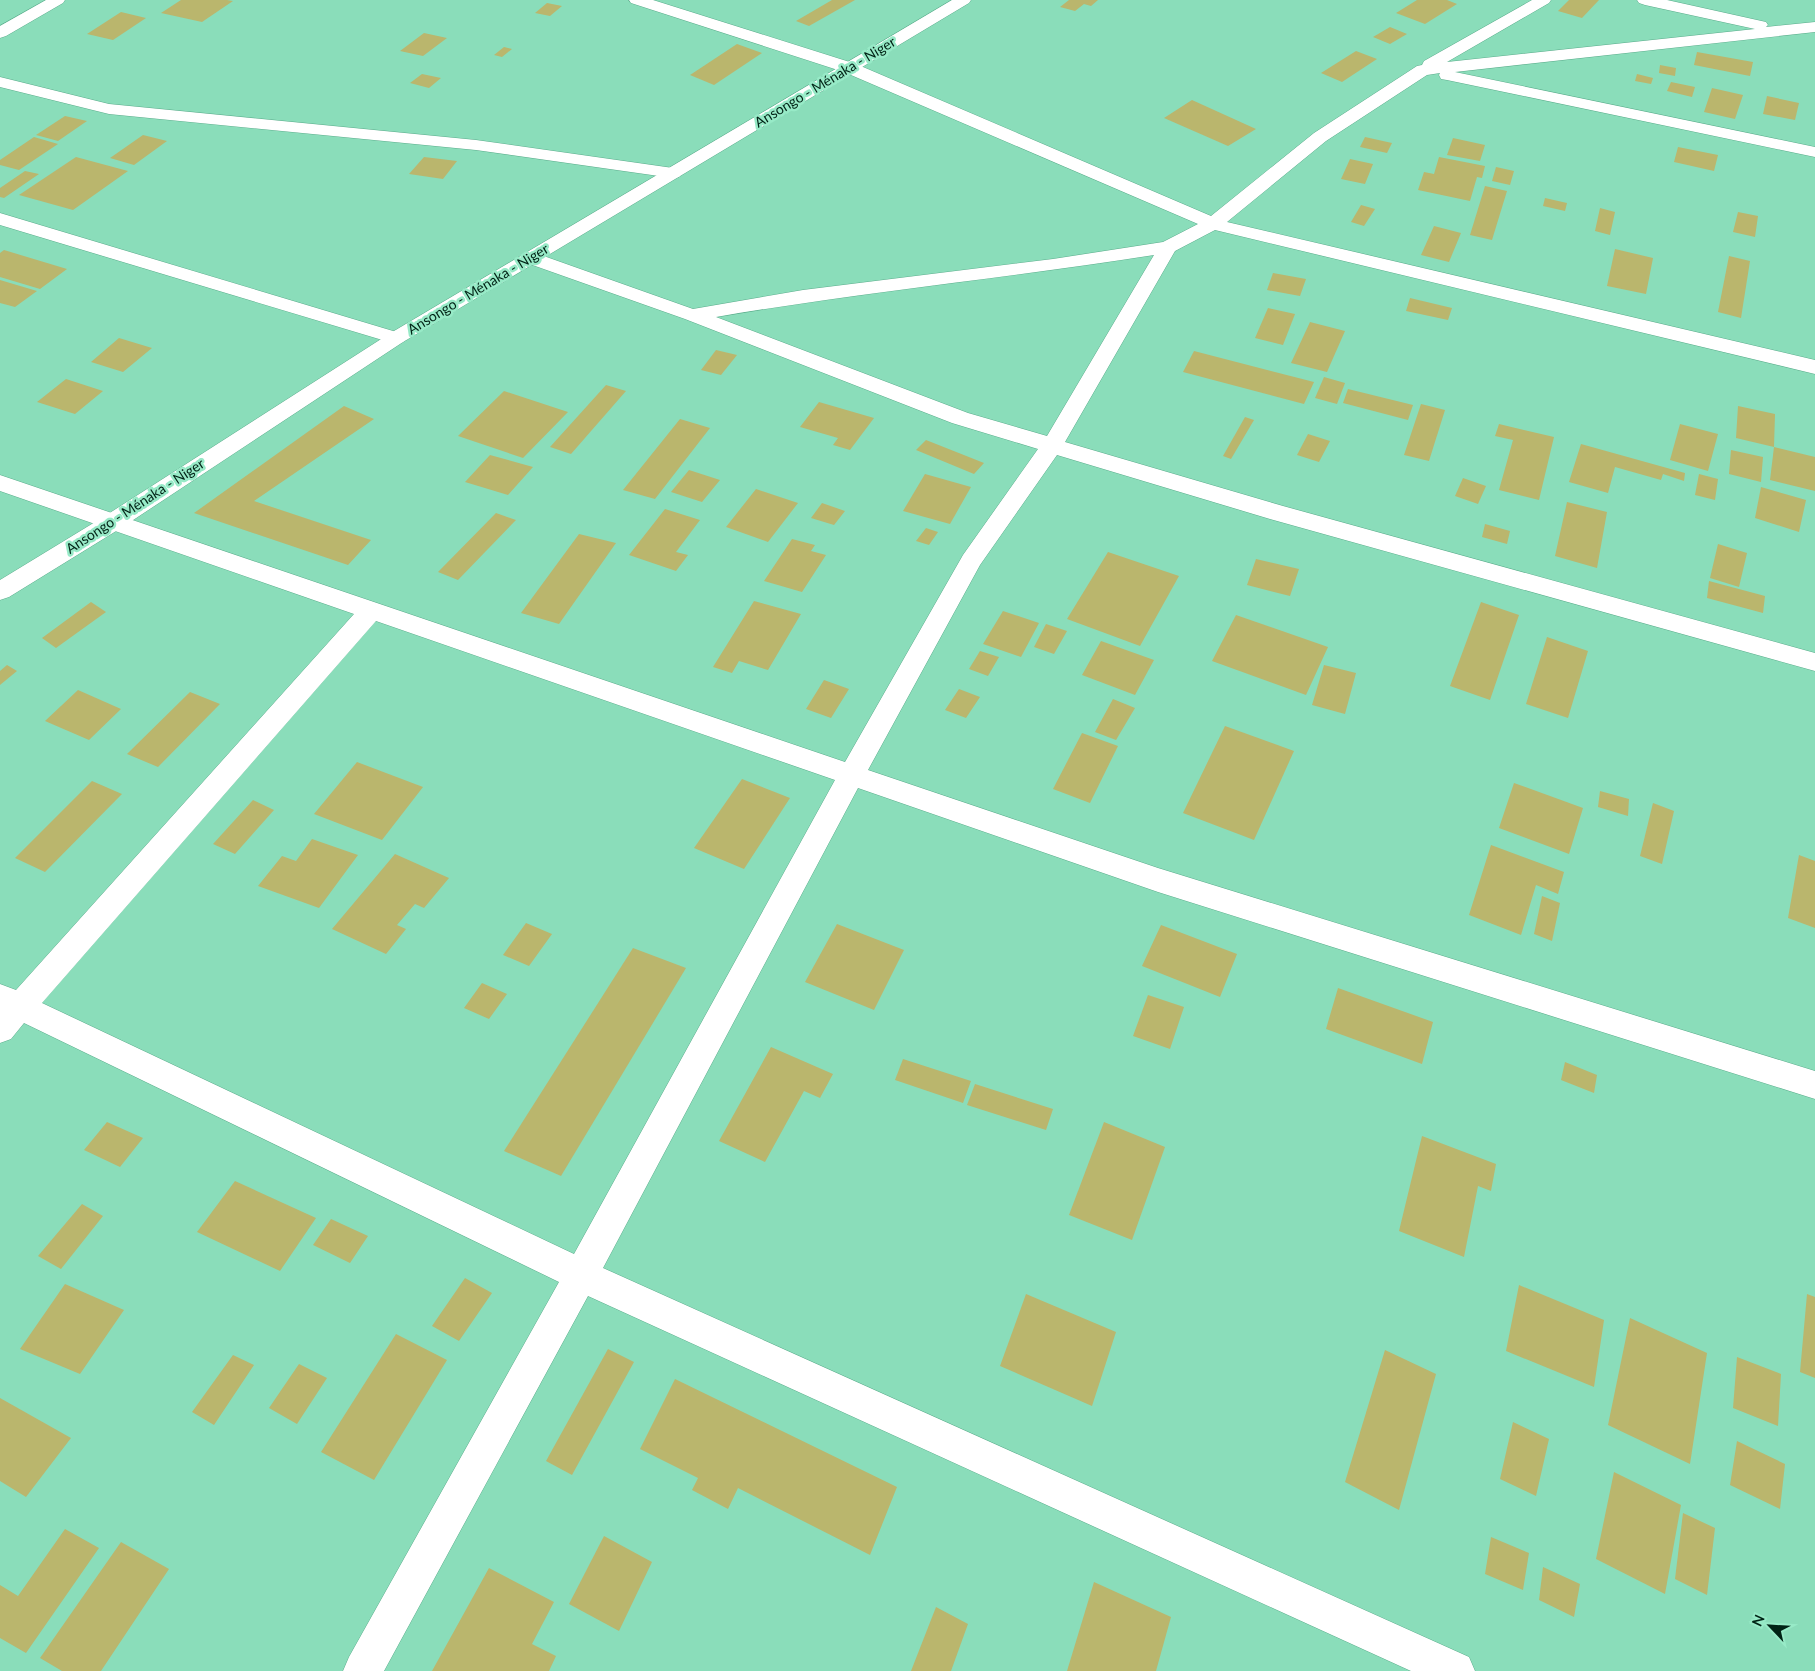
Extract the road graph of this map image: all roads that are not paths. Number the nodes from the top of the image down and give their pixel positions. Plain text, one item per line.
1 (57, 0) edge
2 (637, 0) edge
3 (963, 0) edge
4 (1543, 0) edge
5 (1645, 0) edge
6 (1815, 27) edge
7 (1782, 30) junction
8 (0, 34) edge
9 (1815, 38) edge
10 (850, 68) junction
11 (1423, 70) junction
12 (0, 82) edge
13 (1815, 152) edge
14 (673, 173) junction
15 (0, 219) edge
16 (1213, 224) junction
17 (1168, 247) junction
18 (531, 258) junction
19 (692, 316) junction
20 (396, 338) junction
21 (1815, 367) edge
22 (1052, 446) junction
23 (0, 483) edge
24 (113, 522) junction
25 (0, 591) edge
26 (372, 610) junction
27 (1815, 662) edge
28 (851, 775) junction
29 (7, 1011) edge
30 (1815, 1085) edge
31 (581, 1275) junction
32 (363, 1671) edge
33 (1455, 1671) edge

1 - 8 street
2 - 10 street
3 - 10 street, Ansongo - Ménaka - Niger
4 - 11 street
5 - 7 street
6 - 7 street
7 - 9 street
7 - 11 street
10 - 14 street, Ansongo - Ménaka - Niger
10 - 16 street
11 - 13 street
11 - 16 street
12 - 14 street
14 - 18 street, Ansongo - Ménaka - Niger
15 - 20 street
16 - 17 street
16 - 21 street
17 - 19 street
17 - 22 street
18 - 19 street
18 - 20 street, Ansongo - Ménaka - Niger
19 - 22 street
20 - 24 street, Ansongo - Ménaka - Niger
22 - 27 street
22 - 28 street
23 - 24 street
24 - 25 street, Ansongo - Ménaka - Niger
24 - 26 street
26 - 28 street
26 - 29 street
28 - 30 street
28 - 31 street
29 - 31 street
31 - 32 street
31 - 33 street

